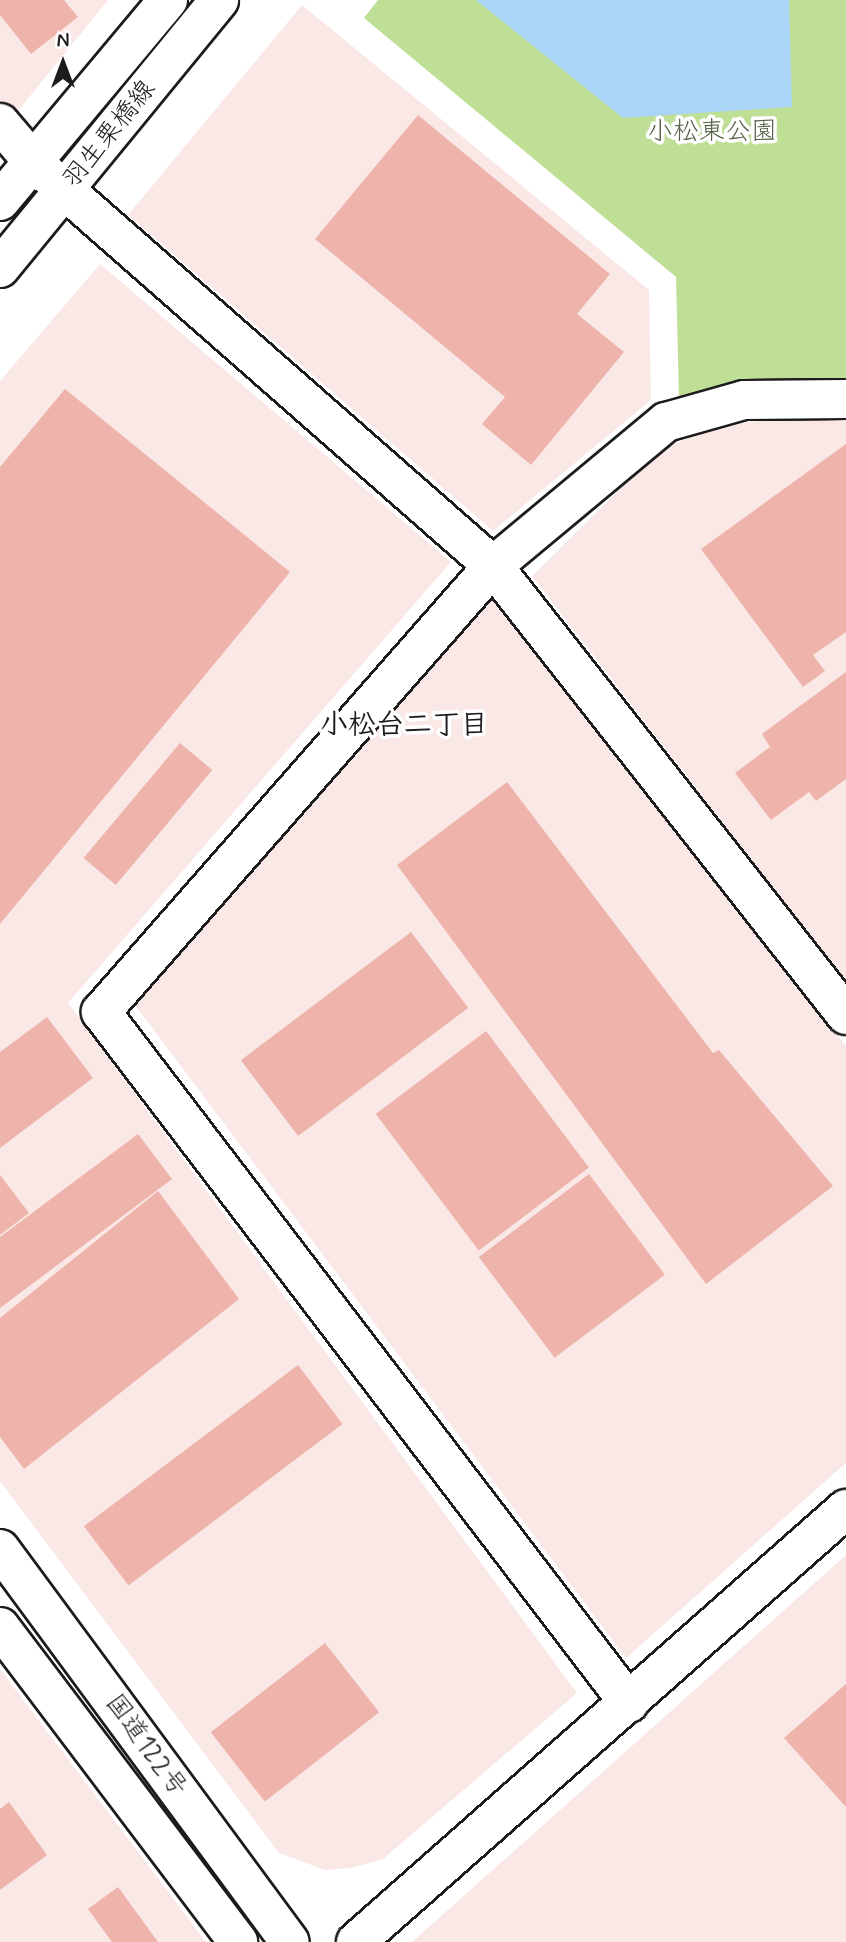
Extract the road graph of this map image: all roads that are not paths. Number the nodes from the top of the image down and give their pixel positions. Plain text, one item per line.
1 (168, 0) edge
2 (219, 0) edge
3 (0, 123) edge
4 (34, 163) junction
5 (66, 190) junction
6 (0, 201) edge
7 (0, 268) edge
8 (846, 399) edge
9 (493, 566) junction
10 (846, 1015) edge
11 (846, 1509) edge
12 (0, 1549) edge
13 (0, 1627) edge
14 (629, 1703) junction
15 (238, 1942) edge
16 (290, 1942) edge
17 (356, 1942) edge

1 - 4 main road, 羽生栗橋線
2 - 5 main road, 羽生栗橋線
3 - 4 main road
4 - 5 main road
4 - 6 main road, 羽生栗橋線
5 - 7 main road, 羽生栗橋線
5 - 9 main road
8 - 9 main road
9 - 10 main road
9 - 14 main road
11 - 14 main road
12 - 16 main road, 国道122号
13 - 15 main road, 国道122号
14 - 17 main road

